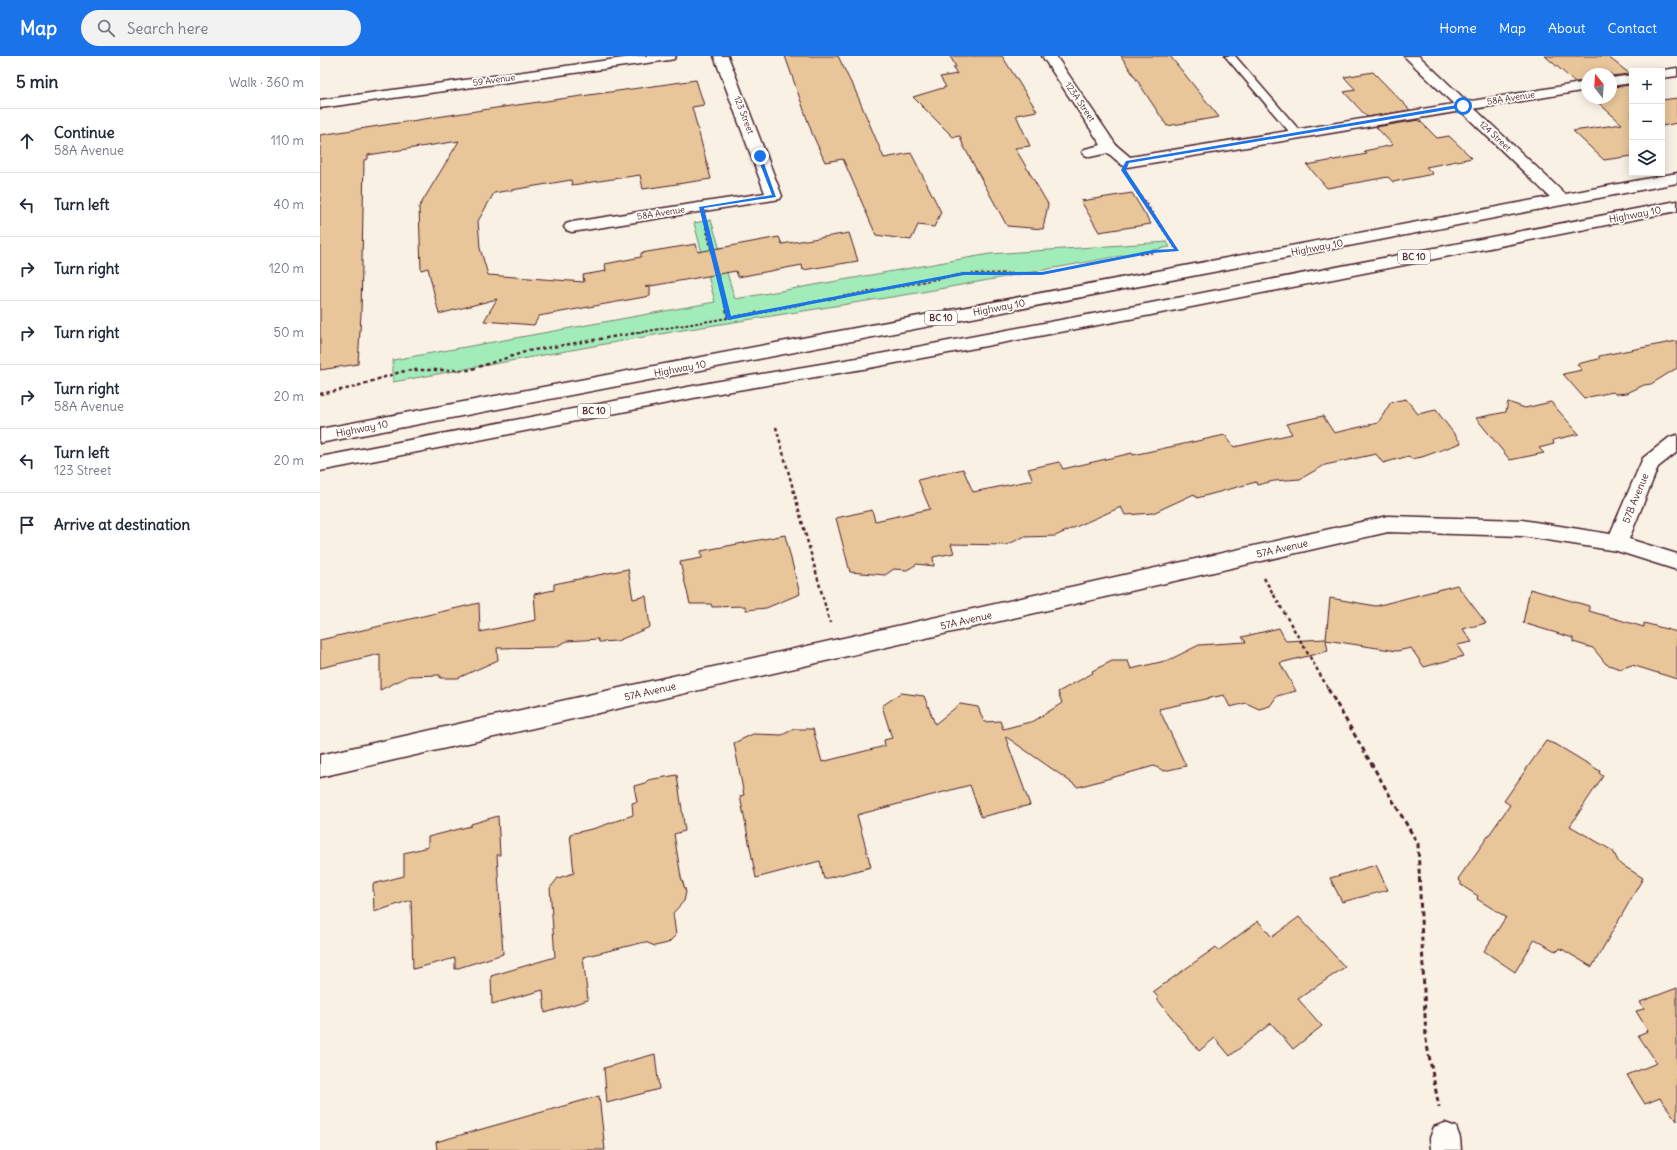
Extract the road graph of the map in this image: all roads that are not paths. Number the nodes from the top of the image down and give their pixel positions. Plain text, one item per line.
1 (669, 56) edge
2 (722, 56) edge
3 (1049, 56) edge
4 (1230, 56) edge
5 (1411, 56) edge
6 (1677, 72) edge
7 (1665, 74) edge
8 (1629, 79) edge
9 (1617, 81) edge
10 (1581, 87) edge
11 (320, 104) edge
12 (1463, 106) junction
13 (1296, 134) junction
14 (1111, 148) junction
15 (1090, 152) dead end
16 (1127, 162) joint
17 (1677, 178) edge
18 (774, 196) joint
19 (1561, 199) junction
20 (1677, 206) edge
21 (572, 227) dead end
22 (1151, 309) junction
23 (320, 436) edge
24 (1677, 442) edge
25 (320, 464) edge
26 (1617, 543) junction
27 (1677, 562) edge
28 (320, 766) edge

1 - 11 main road, 59 Avenue
2 - 18 main road, 123 Street
3 - 14 main road, 123A Street
4 - 13 lane
5 - 12 main road, 124 Street
6 - 7 main road
8 - 9 main road
10 - 12 main road, 58A Avenue
12 - 13 main road, 58A Avenue
12 - 19 main road, 124 Street
13 - 16 main road, 58A Avenue
14 - 15 main road
14 - 16 main road, 123A Street
17 - 19 main road, Highway 10 / BC 10
18 - 21 main road, 58A Avenue
19 - 22 main road
19 - 23 main road, Highway 10 / BC 10
20 - 22 main road, Highway 10 / BC 10
22 - 25 main road, Highway 10 / BC 10
24 - 26 main road, 57B Avenue
26 - 27 main road
26 - 28 main road, 57A Avenue

